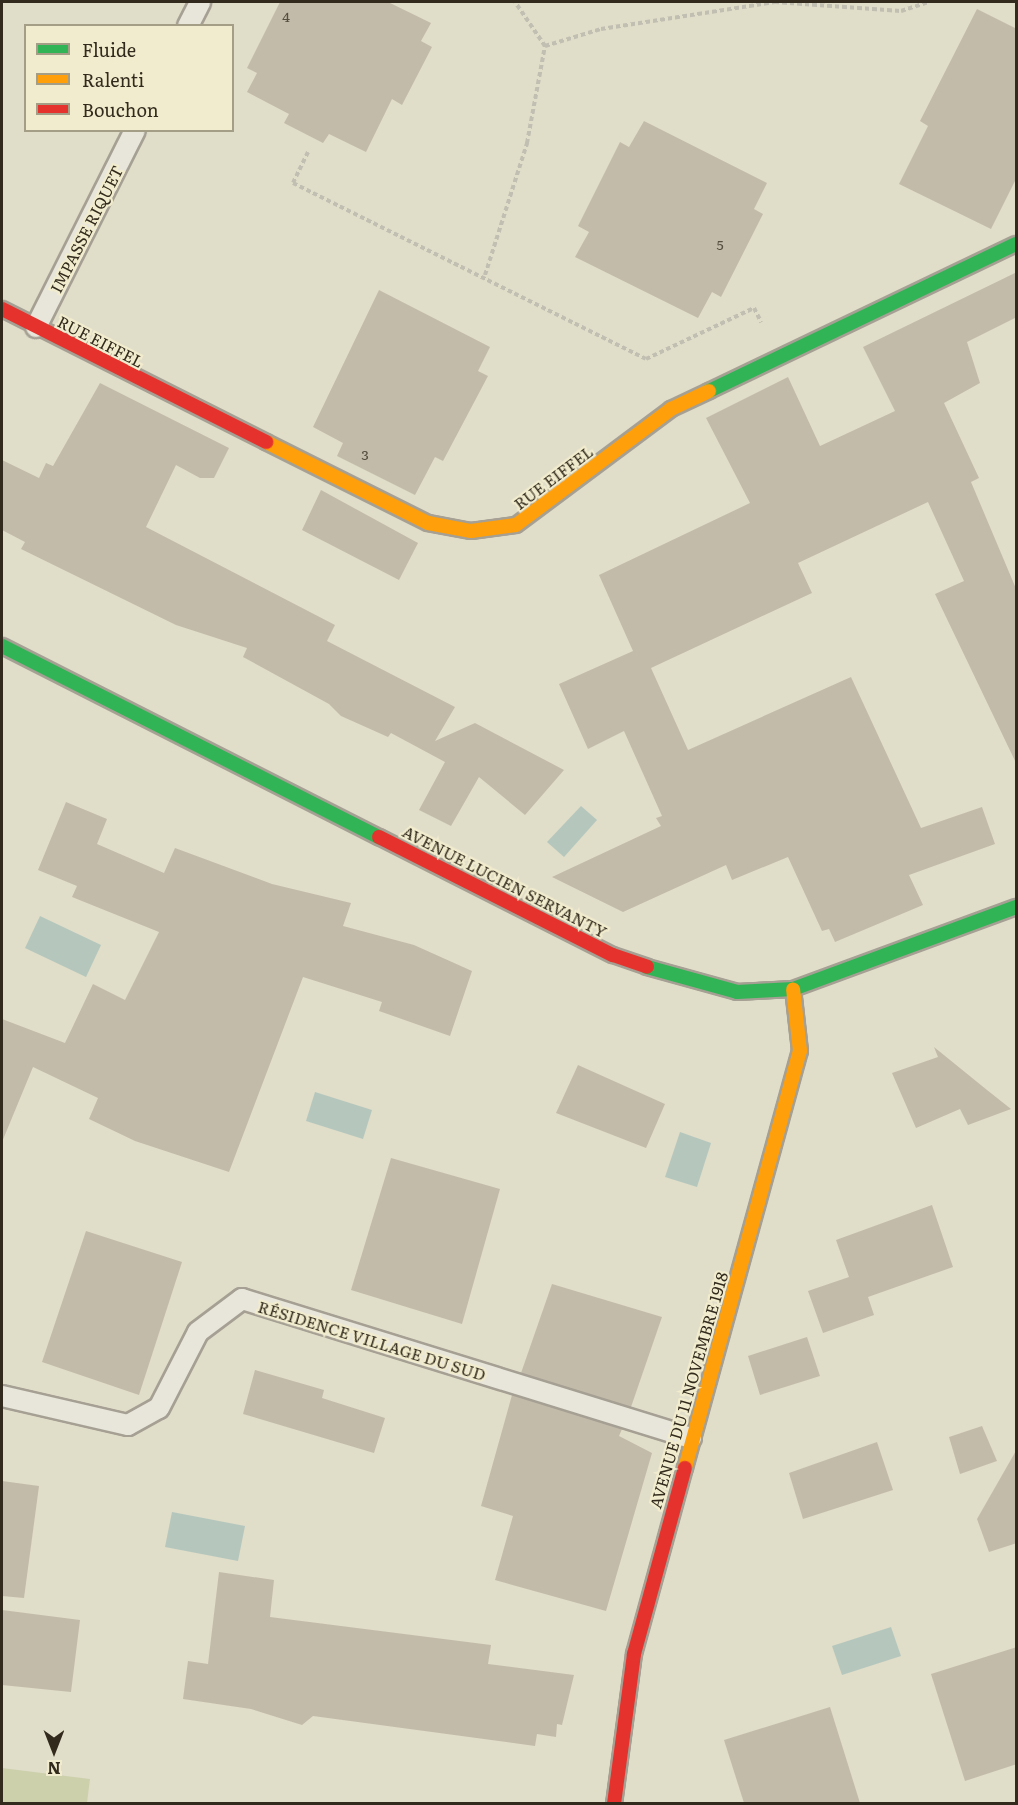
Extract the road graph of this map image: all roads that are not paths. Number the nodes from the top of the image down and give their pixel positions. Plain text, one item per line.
1 (201, 2) edge
2 (189, 24) edge
3 (134, 132) edge
4 (1017, 244) edge
5 (2, 309) edge
6 (36, 327) junction
7 (2, 646) edge
8 (1017, 907) edge
9 (793, 989) junction
10 (2, 1396) edge
11 (691, 1438) junction
12 (614, 1803) edge

1 - 2 lane
3 - 6 lane, IMPASSE RIQUET
4 - 6 street, RUE EIFFEL
5 - 6 street, RUE EIFFEL
7 - 9 street, AVENUE LUCIEN SERVANTY
8 - 9 street, AVENUE LUCIEN SERVANTY
9 - 11 street, AVENUE DU 11 NOVEMBRE 1918
10 - 11 lane, RÉSIDENCE VILLAGE DU SUD
11 - 12 street, AVENUE DU 11 NOVEMBRE 1918

